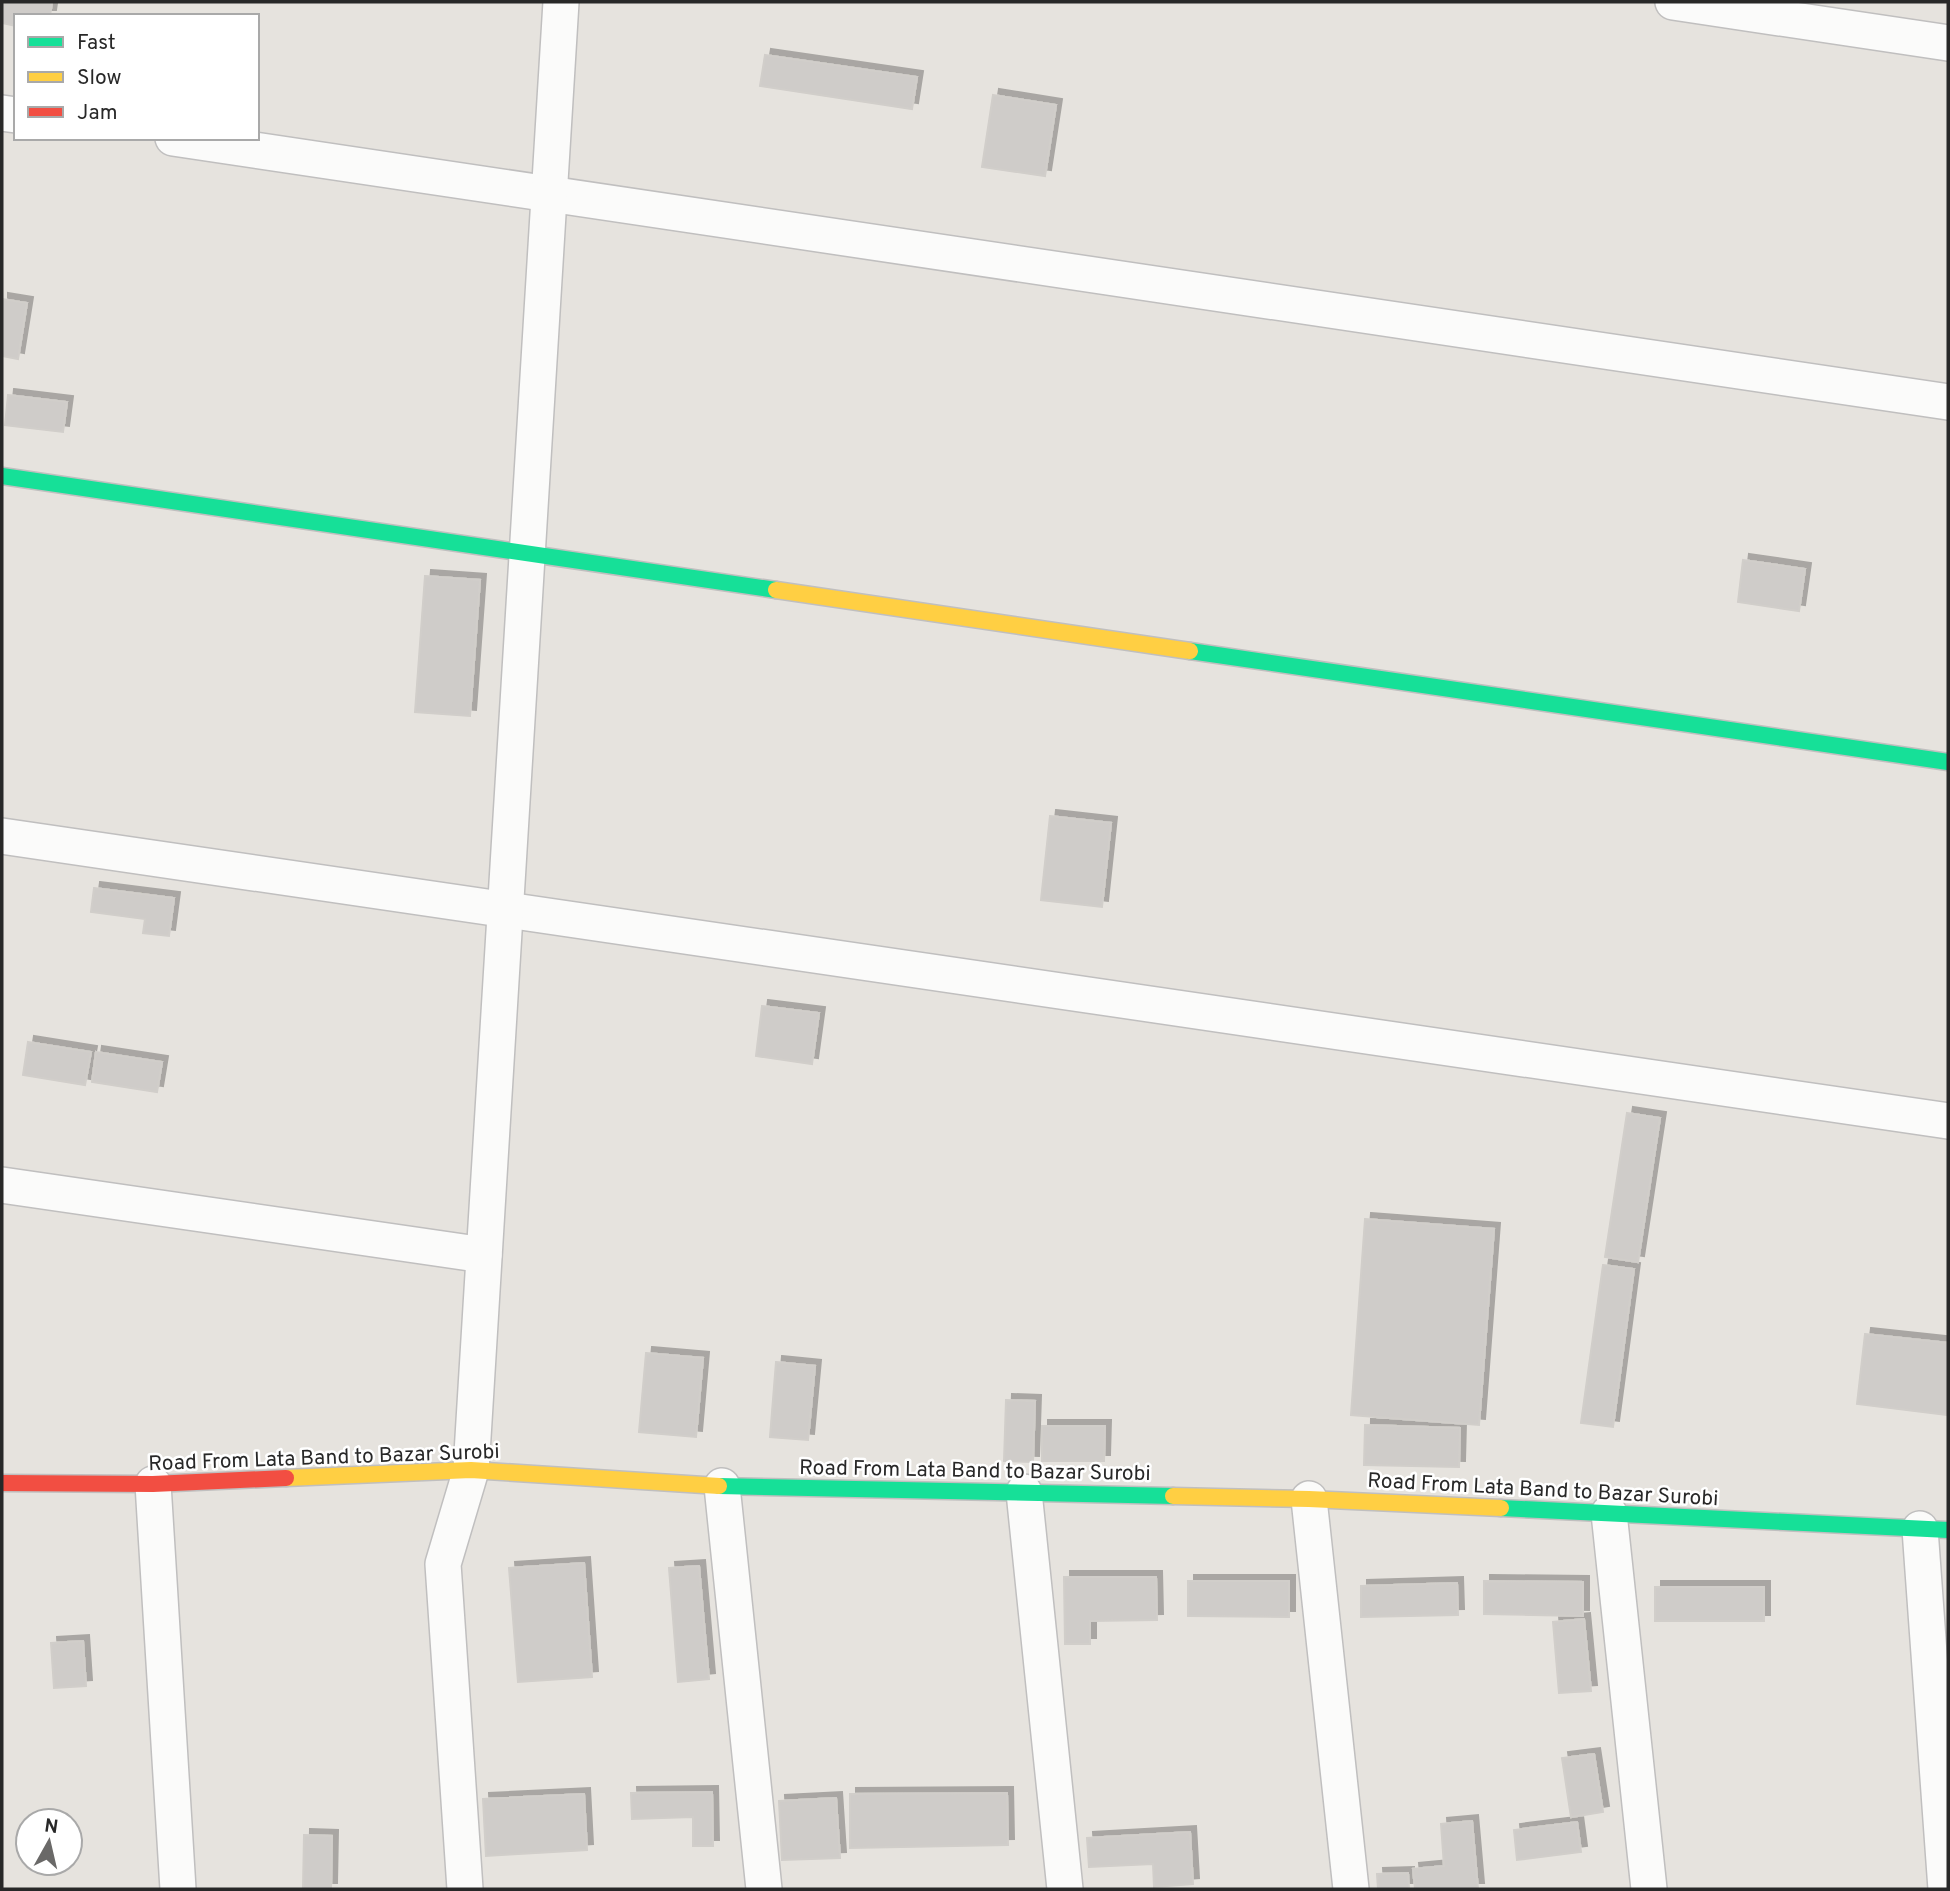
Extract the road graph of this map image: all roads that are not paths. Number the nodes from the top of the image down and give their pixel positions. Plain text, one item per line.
1 (561, 2) edge
2 (1673, 2) edge
3 (1948, 43) edge
4 (186, 140) edge
5 (550, 194) junction
6 (1948, 402) edge
7 (2, 476) edge
8 (527, 553) junction
9 (1948, 762) edge
10 (2, 836) edge
11 (506, 909) junction
12 (1948, 1121) edge
13 (2, 1185) edge
14 (484, 1255) junction
15 (471, 1470) junction
16 (2, 1483) edge
17 (153, 1484) junction
18 (722, 1486) junction
19 (1024, 1492) junction
20 (1309, 1499) junction
21 (1609, 1513) junction
22 (1934, 1530) edge
23 (178, 1889) edge
24 (465, 1889) edge
25 (764, 1889) edge
26 (1065, 1889) edge
27 (1351, 1889) edge
28 (1649, 1889) edge
29 (1946, 1889) edge

1 - 5 street
2 - 3 street
4 - 5 street
5 - 6 street
5 - 8 street
7 - 8 street
8 - 9 street
8 - 11 street
10 - 11 street
11 - 12 street
11 - 14 street
13 - 14 street
14 - 15 street
15 - 17 street, Road From Lata Band to Bazar Surobi
15 - 18 street, Road From Lata Band to Bazar Surobi
15 - 24 street
16 - 17 street, Road From Lata Band to Bazar Surobi
17 - 23 street
18 - 19 street, Road From Lata Band to Bazar Surobi
18 - 25 street
19 - 20 street, Road From Lata Band to Bazar Surobi
19 - 26 street
20 - 21 street, Road From Lata Band to Bazar Surobi
20 - 27 street
21 - 22 street, Road From Lata Band to Bazar Surobi
21 - 28 street
22 - 29 street

